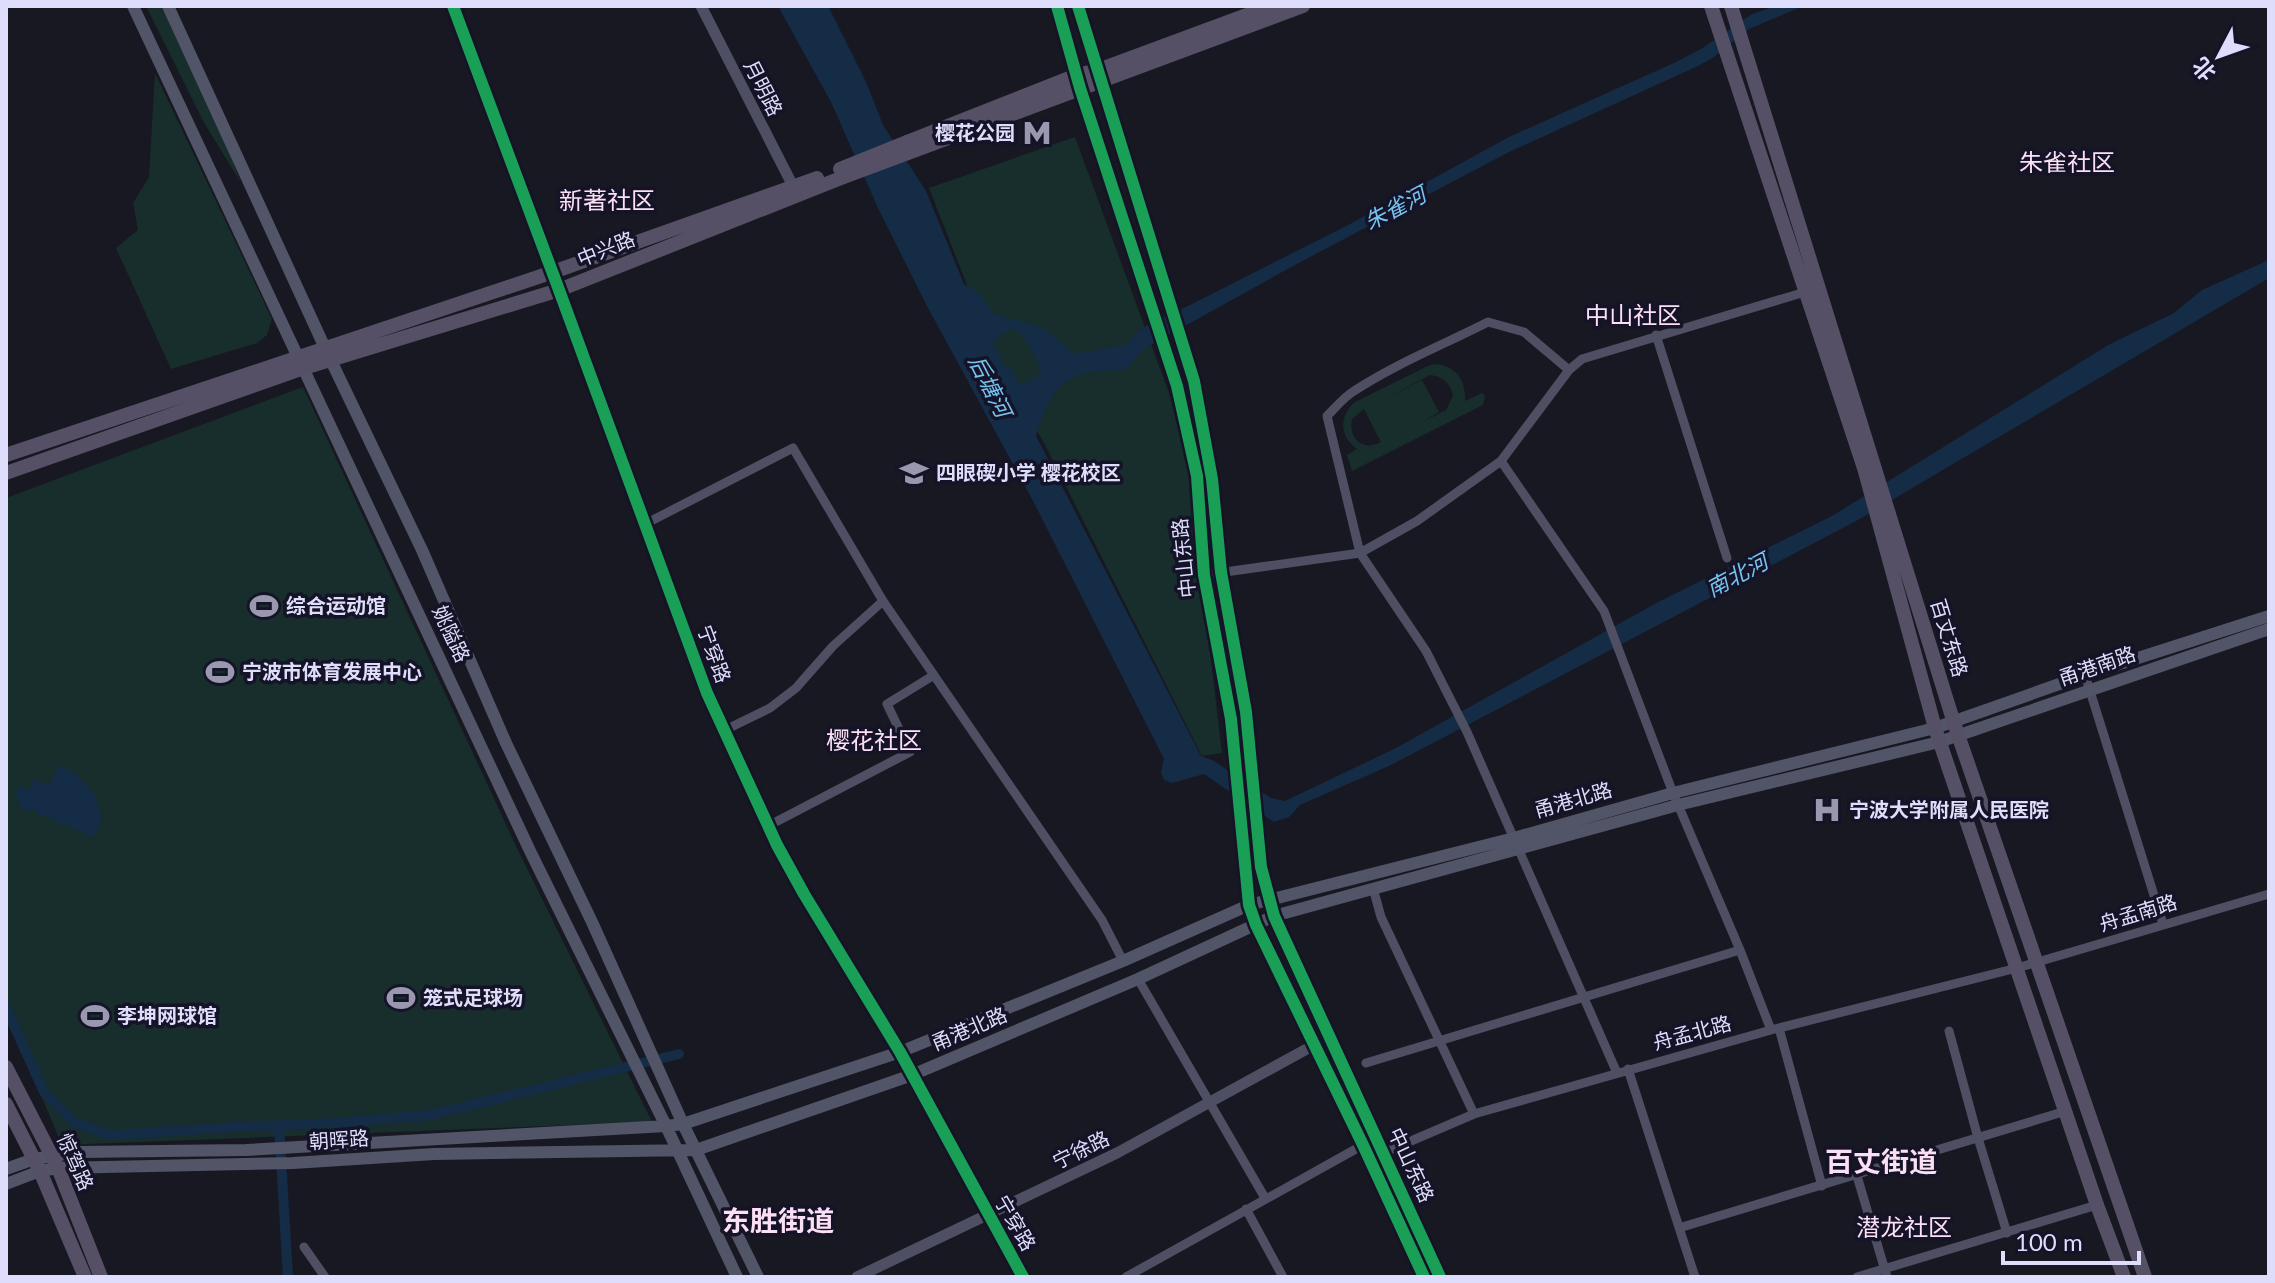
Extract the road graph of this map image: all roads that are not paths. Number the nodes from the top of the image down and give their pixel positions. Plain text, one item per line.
1 (133, 6) edge
2 (168, 6) edge
3 (453, 6) edge
4 (701, 6) edge
5 (1057, 6) edge
6 (1078, 6) edge
7 (1271, 6) edge
8 (1303, 6) edge
9 (1711, 6) edge
10 (1732, 9) edge
11 (1099, 75) junction
12 (1079, 81) junction
13 (840, 174) junction
14 (793, 186) junction
15 (553, 272) junction
16 (559, 290) junction
17 (1805, 292) junction
18 (1656, 335) junction
19 (328, 354) junction
20 (301, 362) junction
21 (1569, 370) junction
22 (6, 455) edge
23 (1501, 461) junction
24 (1870, 472) junction
25 (6, 473) edge
26 (645, 524) junction
27 (1360, 553) junction
28 (1727, 558) dead end
29 (1221, 572) junction
30 (1204, 575) junction
31 (883, 601) junction
32 (2269, 616) edge
33 (2269, 629) edge
34 (934, 675) junction
35 (2085, 675) junction
36 (2090, 690) junction
37 (1957, 729) junction
38 (723, 731) junction
39 (1937, 735) junction
40 (1675, 799) junction
41 (768, 826) junction
42 (1517, 843) junction
43 (1373, 888) junction
44 (2269, 894) edge
45 (1269, 899) junction
46 (1249, 905) junction
47 (1274, 916) junction
48 (2163, 924) junction
49 (1256, 925) junction
50 (1740, 950) junction
51 (1123, 961) junction
52 (2037, 962) junction
53 (2017, 968) junction
54 (1138, 979) junction
55 (1584, 997) junction
56 (1775, 1029) junction
57 (1949, 1031) dead end
58 (1440, 1041) junction
59 (1314, 1045) junction
60 (900, 1052) junction
61 (1366, 1063) dead end
62 (6, 1067) edge
63 (1628, 1069) junction
64 (1617, 1073) junction
65 (912, 1075) junction
66 (1209, 1102) junction
67 (6, 1104) edge
68 (2066, 1111) junction
69 (1474, 1114) junction
70 (683, 1124) junction
71 (666, 1126) junction
72 (1978, 1138) junction
73 (1363, 1145) junction
74 (696, 1150) junction
75 (677, 1151) junction
76 (1383, 1153) junction
77 (55, 1163) junction
78 (37, 1165) junction
79 (6, 1169) edge
80 (1857, 1176) junction
81 (6, 1184) edge
82 (1822, 1186) junction
83 (1265, 1198) junction
84 (2097, 1205) junction
85 (1246, 1209) junction
86 (987, 1215) junction
87 (1679, 1228) junction
88 (2007, 1233) junction
89 (304, 1247) dead end
90 (1886, 1273) edge
91 (85, 1277) edge
92 (101, 1277) edge
93 (325, 1277) edge
94 (737, 1277) edge
95 (758, 1277) edge
96 (857, 1277) edge
97 (1023, 1277) edge
98 (1126, 1277) edge
99 (1283, 1277) edge
100 (1424, 1277) edge
101 (1440, 1277) edge
102 (1695, 1277) edge
103 (1857, 1277) edge
104 (2124, 1277) edge
105 (2145, 1277) edge

1 - 20 main road, 姚隘路
2 - 19 main road, 姚隘路
3 - 15 street, 宁穿路
4 - 14 street, 月明路
5 - 12 main road, 中山东路
6 - 11 main road, 中山东路
7 - 11 main road, 中兴路
8 - 11 main road, 中兴路
9 - 17 main road, 百丈东路
10 - 24 main road, 百丈东路
11 - 12 main road, 中兴路
11 - 29 main road, 中山东路
12 - 13 main road, 中兴路, bridge
12 - 30 main road, 中山东路
13 - 14 main road, 中兴路
13 - 16 main road, 中兴路
14 - 15 main road, 中兴路
15 - 16 street, 宁穿路
15 - 19 main road, 中兴路
16 - 19 main road, 中兴路
16 - 26 street, 宁穿路
17 - 18 street
17 - 24 main road, 百丈东路
18 - 21 street
18 - 28 street
19 - 20 main road, 中兴路
19 - 70 main road, 姚隘路
20 - 22 main road, 中兴路
20 - 25 main road, 中兴路
20 - 71 main road, 姚隘路
21 - 23 street
21 - 27 street
23 - 27 street
23 - 40 street
24 - 37 main road, 百丈东路
24 - 39 main road, 百丈东路
26 - 31 street
26 - 38 street, 宁穿路
27 - 29 street
27 - 42 street
29 - 30 street
29 - 45 main road, 中山东路
30 - 46 main road, 中山东路
31 - 34 street
31 - 38 street
32 - 35 main road, 甬港南路
33 - 36 main road, 甬港南路
34 - 41 street
34 - 51 street
35 - 36 street
35 - 37 main road, 甬港南路
36 - 37 main road, 甬港南路
36 - 48 street
37 - 39 main road, 甬港南路
37 - 52 main road, 百丈东路
38 - 41 street, 宁穿路
39 - 40 main road, 甬港北路
39 - 53 main road, 百丈东路
40 - 42 main road, 甬港北路
40 - 50 street
41 - 60 street, 宁穿路
42 - 43 main road, 甬港北路
42 - 45 main road, 甬港北路
42 - 55 street
43 - 47 main road, 甬港北路
43 - 58 street
44 - 48 street, 舟孟南路
45 - 46 main road, 甬港北路
45 - 47 main road, 中山东路
46 - 49 main road, 中山东路
46 - 51 main road, 甬港北路
47 - 49 main road, 甬港北路
47 - 76 main road, 中山东路
48 - 52 street, 舟孟南路
49 - 54 main road, 甬港北路
49 - 59 main road, 中山东路
50 - 55 street
50 - 56 street
51 - 60 main road, 甬港北路
52 - 53 street, 舟孟南路
52 - 105 main road, 百丈东路
53 - 56 street, 舟孟北路
53 - 68 main road, 百丈东路
54 - 65 main road, 甬港北路
54 - 66 street
55 - 58 street
55 - 64 street
56 - 63 street, 舟孟北路
56 - 82 street
57 - 72 street
58 - 61 street
58 - 69 street
59 - 66 street, 宁徐路
59 - 73 main road, 中山东路
60 - 65 street, 宁穿路
60 - 70 main road, 甬港北路
62 - 77 main road, 惊驾路
63 - 64 street, 舟孟北路
63 - 87 street
64 - 69 street, 舟孟北路
65 - 74 main road, 甬港北路
65 - 86 street, 宁穿路
66 - 83 street
66 - 86 street, 宁徐路
67 - 78 main road, 惊驾路
68 - 72 street
68 - 84 main road, 百丈东路
69 - 76 street, 舟孟北路
70 - 71 main road, 甬港北路
70 - 74 main road, 姚隘路
71 - 75 main road, 姚隘路
71 - 77 main road, 朝晖路
72 - 80 street
72 - 88 street
73 - 83 street
73 - 100 main road, 中山东路
74 - 75 main road, 甬港北路
74 - 95 main road, 姚隘路
75 - 77 main road, 朝晖路
75 - 94 main road, 姚隘路
76 - 101 main road, 中山东路
77 - 78 main road, 朝晖路
77 - 92 main road, 惊驾路
78 - 79 main road, 朝晖路
78 - 81 main road, 朝晖路
78 - 91 main road, 惊驾路
80 - 82 street
80 - 90 street
82 - 87 street
83 - 85 street
84 - 88 street
84 - 104 main road, 百丈东路
85 - 98 street
85 - 99 street
86 - 96 street, 宁徐路
86 - 97 street, 宁穿路
87 - 102 street
88 - 90 street
89 - 93 street
90 - 103 street

